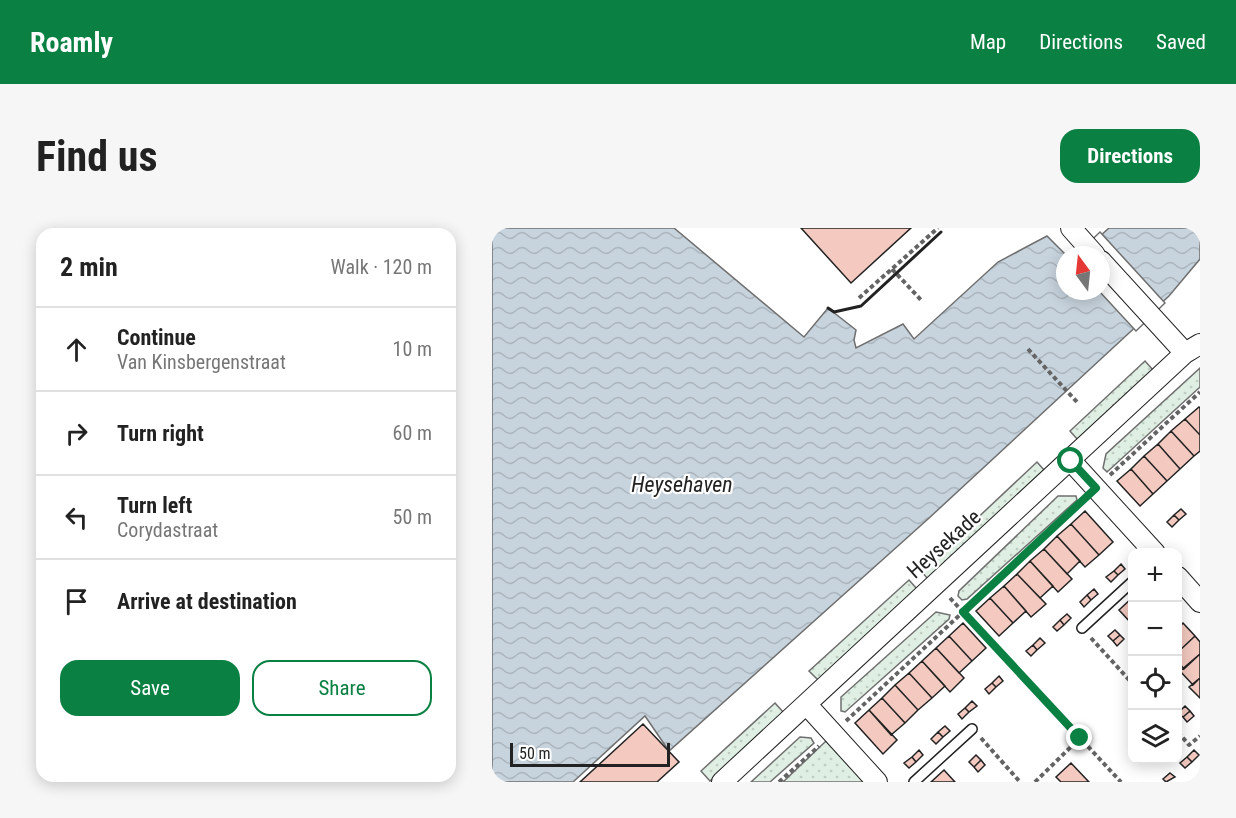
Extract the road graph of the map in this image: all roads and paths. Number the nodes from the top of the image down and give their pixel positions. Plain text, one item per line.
1 (938, 228) edge
2 (1071, 228) edge
3 (1087, 246) edge
4 (892, 268) junction
5 (1110, 271) edge
6 (859, 298) dead end
7 (921, 300) dead end
8 (1029, 349) dead end
9 (1192, 349) edge
10 (1200, 392) edge
11 (1078, 403) dead end
12 (1071, 461) junction
13 (1096, 488) junction
14 (1151, 548) edge
15 (1182, 582) edge
16 (936, 584) junction
17 (1128, 586) edge
18 (1200, 602) edge
19 (963, 612) junction
20 (1082, 628) joint
21 (1128, 679) edge
22 (807, 705) junction
23 (972, 729) joint
24 (832, 734) junction
25 (1200, 736) edge
26 (1182, 737) edge
27 (1080, 738) junction
28 (722, 782) edge
29 (779, 782) edge
30 (877, 782) edge
31 (914, 782) edge
32 (1020, 782) edge
33 (1035, 782) edge
34 (1121, 782) edge

1 - 4 path
2 - 3 street
4 - 6 path
4 - 7 path
5 - 9 street
8 - 11 path
9 - 12 street, Heysekade
10 - 13 path
12 - 13 street
12 - 16 street, Heysekade
13 - 14 street
13 - 19 path
15 - 18 street
16 - 19 path
16 - 22 street, Heysekade
17 - 20 lane
19 - 24 path
19 - 27 path
20 - 21 path
22 - 24 street
22 - 28 street, Heysekade
23 - 31 lane
23 - 32 path
24 - 29 path
24 - 30 street
25 - 26 path
27 - 33 path
27 - 34 path

